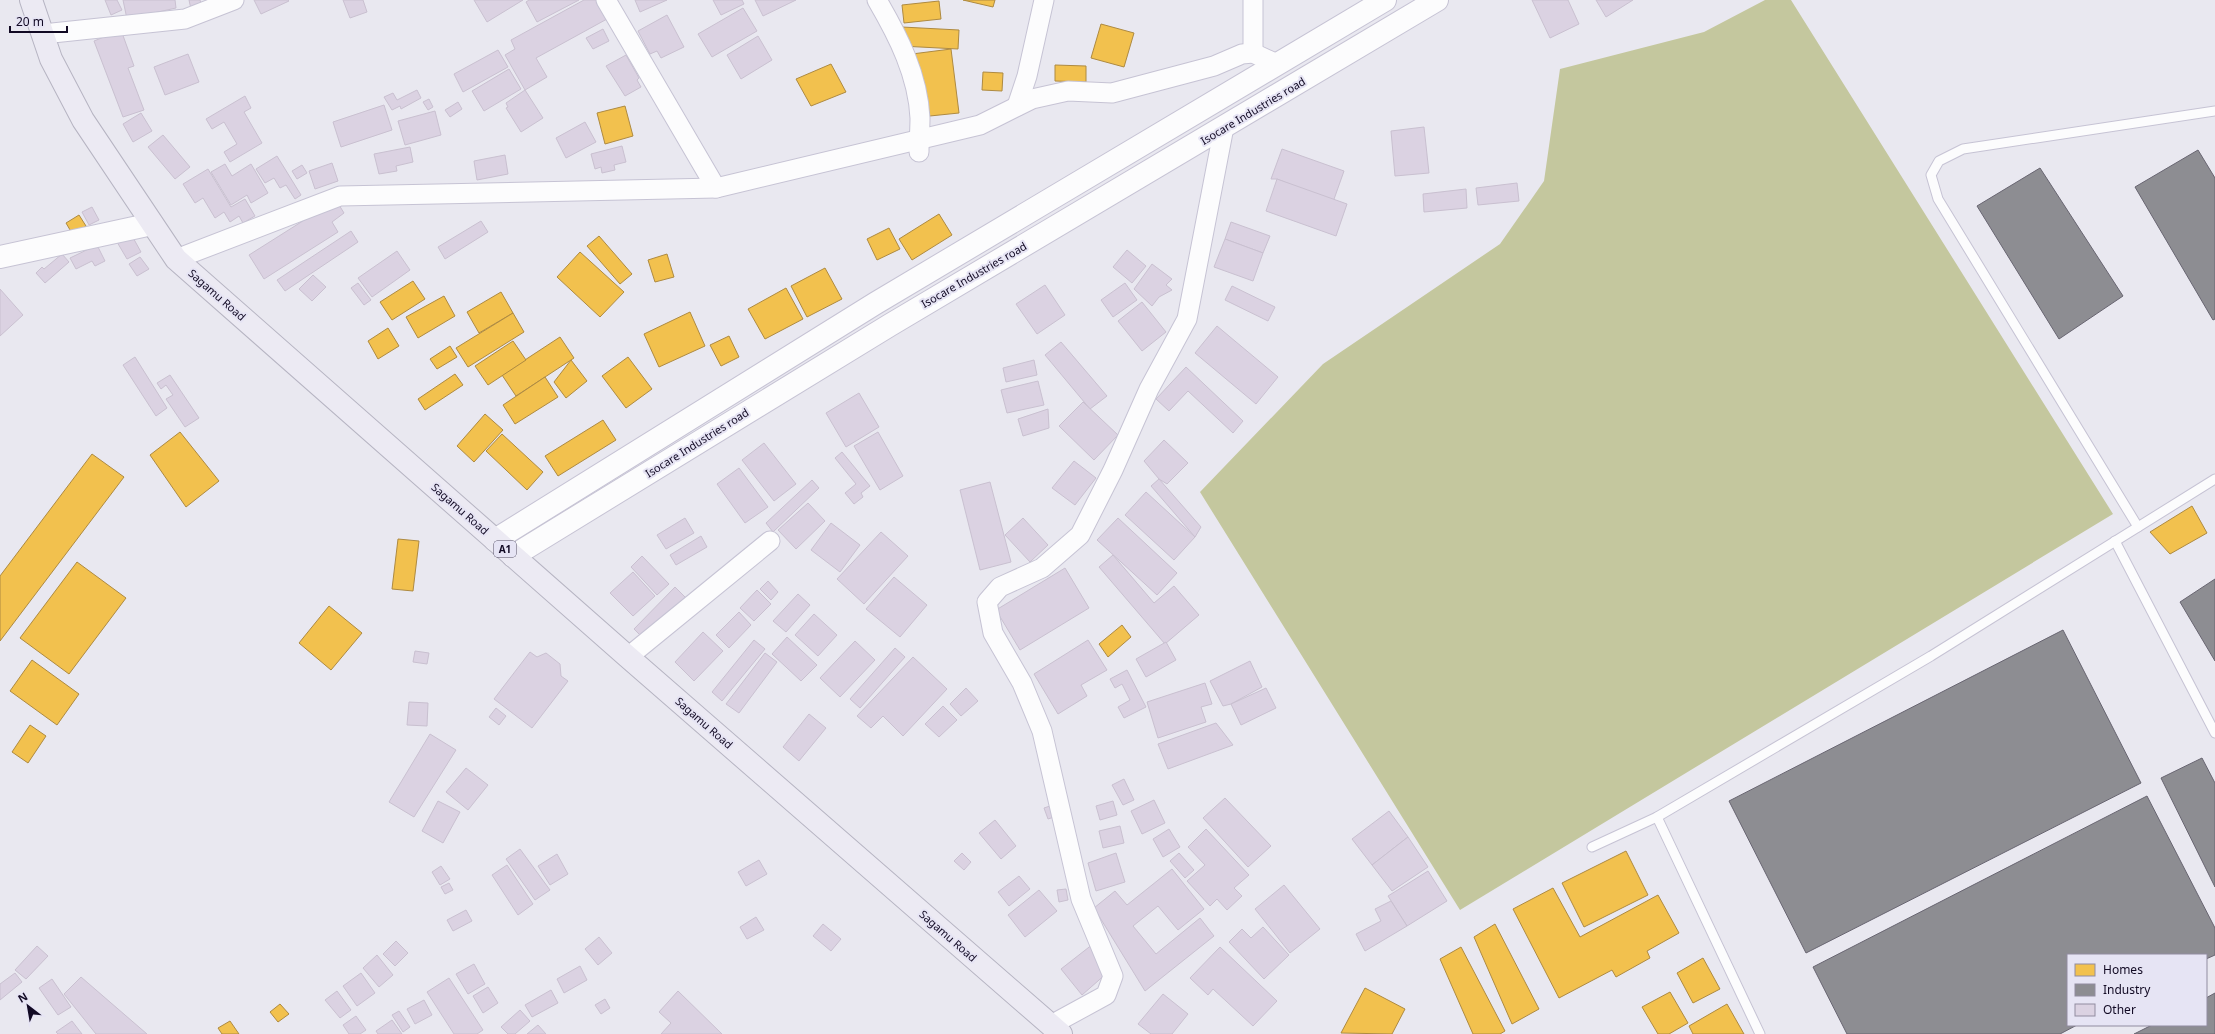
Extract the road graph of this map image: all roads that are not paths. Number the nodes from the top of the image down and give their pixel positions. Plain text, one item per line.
1 (30, 0) edge
2 (234, 0) edge
3 (606, 0) edge
4 (877, 0) edge
5 (1044, 0) edge
6 (1253, 0) edge
7 (1385, 0) edge
8 (1438, 0) edge
9 (43, 34) junction
10 (1253, 53) junction
11 (1277, 64) junction
12 (1017, 106) junction
13 (2215, 111) edge
14 (1224, 128) junction
15 (919, 146) junction
16 (716, 188) junction
17 (152, 224) junction
18 (0, 257) edge
19 (176, 259) junction
20 (876, 303) junction
21 (890, 325) junction
22 (2215, 479) edge
23 (2138, 526) junction
24 (495, 540) junction
25 (770, 540) dead end
26 (2115, 541) junction
27 (513, 556) junction
28 (628, 657) junction
29 (2214, 728) edge
30 (1657, 817) junction
31 (1592, 847) dead end
32 (1056, 1030) edge
33 (1760, 1034) edge

1 - 9 highway, Sagamu Road / A1
2 - 9 street
3 - 16 street
4 - 15 street
5 - 12 street
6 - 10 street
7 - 11 street
8 - 14 street, Isocare Industries road
9 - 17 highway, Sagamu Road / A1
10 - 11 street
10 - 12 street
11 - 20 street
12 - 15 street
13 - 23 lane
14 - 21 street, Isocare Industries road
14 - 32 street
15 - 16 street
16 - 19 street
17 - 18 street
17 - 19 highway, Sagamu Road / A1
19 - 24 highway, Sagamu Road / A1
20 - 21 street
20 - 24 street
21 - 27 street, Isocare Industries road
22 - 23 lane
23 - 26 lane
24 - 27 highway, Sagamu Road / A1
25 - 28 street
26 - 29 lane
26 - 30 lane
27 - 28 highway, Sagamu Road / A1
28 - 32 highway, Sagamu Road / A1
30 - 31 lane
30 - 33 lane

